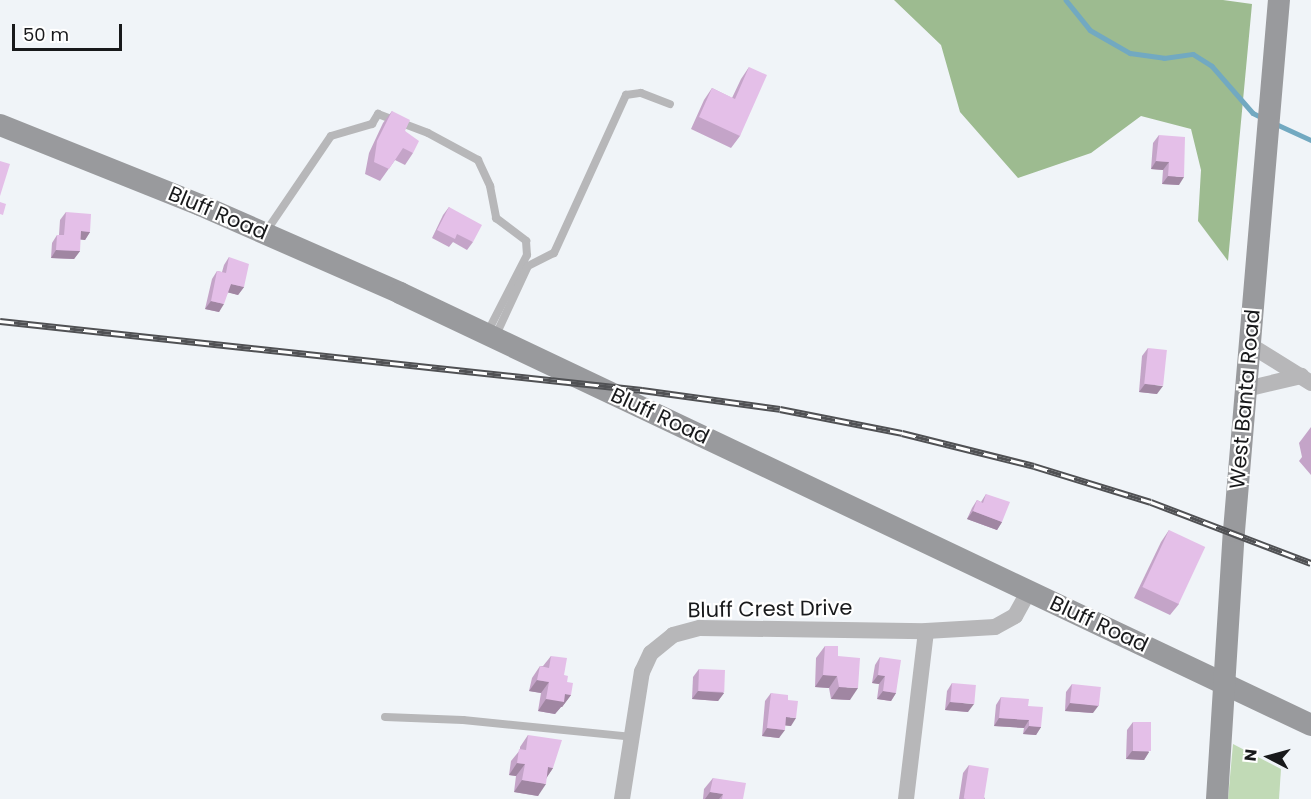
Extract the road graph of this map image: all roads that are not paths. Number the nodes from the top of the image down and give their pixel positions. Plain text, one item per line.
1 (1279, 0) edge
2 (670, 104) dead end
3 (0, 125) edge
4 (265, 233) junction
5 (490, 335) junction
6 (1250, 345) junction
7 (1306, 380) edge
8 (1246, 389) junction
9 (1029, 591) junction
10 (926, 631) junction
11 (1225, 685) junction
12 (385, 717) dead end
13 (1311, 725) edge
14 (632, 737) junction
15 (622, 799) edge
16 (906, 799) edge
17 (1217, 799) edge

1 - 6 main road, West Banta Road
2 - 5 lane
3 - 4 main road, Bluff Road
4 - 5 main road, Bluff Road
4 - 5 lane
5 - 9 main road, Bluff Road
6 - 7 street
6 - 8 main road, West Banta Road
7 - 8 street
8 - 11 main road, West Banta Road
9 - 10 street, Bluff Crest Drive
9 - 11 main road, Bluff Road
10 - 14 street, Bluff Crest Drive
10 - 16 street
11 - 13 main road, Bluff Road
11 - 17 main road, West Banta Road
12 - 14 lane
14 - 15 street, Bluff Crest Drive

